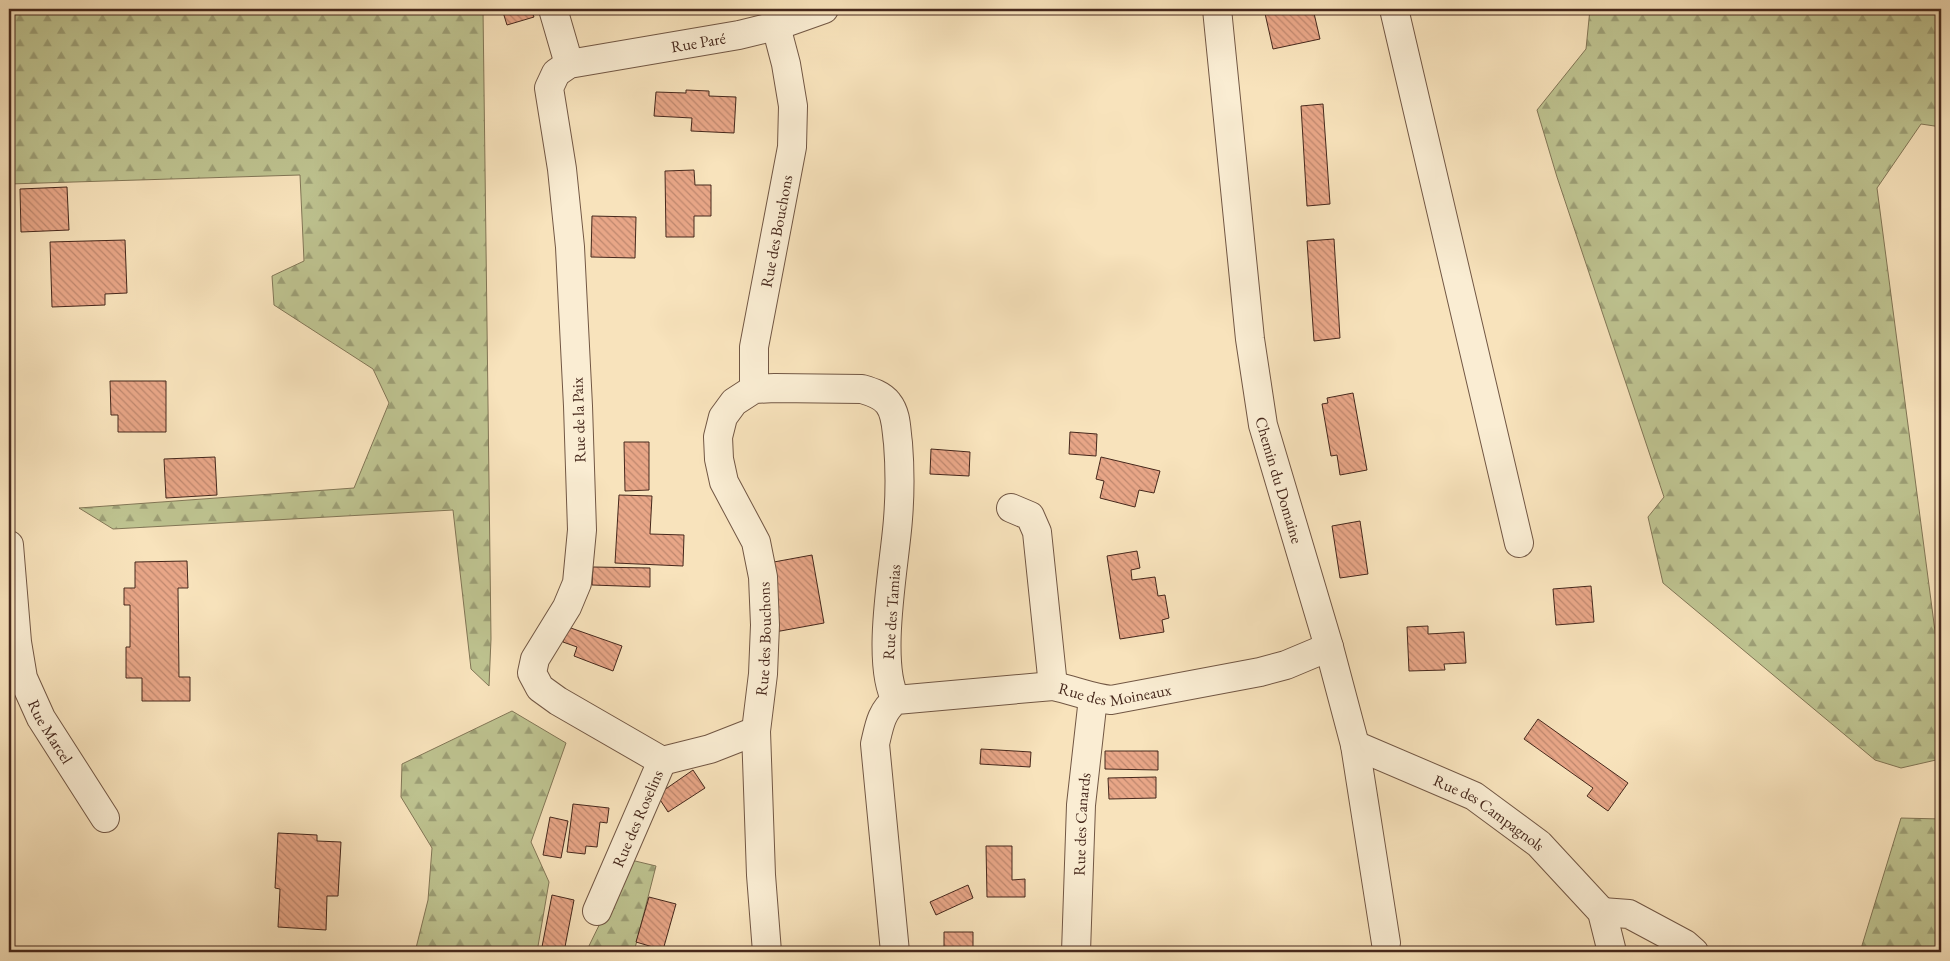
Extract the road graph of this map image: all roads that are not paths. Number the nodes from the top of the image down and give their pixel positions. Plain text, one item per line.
1 (554, 9) edge
2 (824, 9) edge
3 (1217, 9) edge
4 (1394, 9) edge
5 (776, 26) junction
6 (569, 64) junction
7 (754, 389) junction
8 (1011, 508) dead end
9 (1520, 543) dead end
10 (9, 545) edge
11 (1329, 647) junction
12 (1053, 686) junction
13 (1093, 698) junction
14 (896, 700) junction
15 (756, 731) junction
16 (1355, 745) junction
17 (662, 761) junction
18 (105, 818) dead end
19 (597, 912) dead end
20 (1602, 912) junction
21 (1386, 943) dead end
22 (767, 952) edge
23 (895, 952) edge
24 (1076, 952) edge
25 (1612, 952) edge
26 (1694, 952) edge

1 - 6 street
2 - 5 street, Rue Paré
3 - 11 street, Chemin du Domaine
4 - 9 street
5 - 6 street, Rue Paré
5 - 7 street, Rue des Bouchons
6 - 17 street, Rue de la Paix
7 - 14 street, Rue des Tamias
7 - 15 street, Rue des Bouchons
8 - 12 street
10 - 18 street, Rue Marcel
11 - 13 street, Rue des Moineaux
11 - 16 street, Chemin du Domaine
12 - 13 street, Rue des Moineaux
12 - 14 street, Rue des Moineaux
13 - 24 street, Rue des Canards
14 - 23 street
15 - 17 street, Rue des Roselins
15 - 22 street, Rue des Bouchons
16 - 20 street, Rue des Campagnols
16 - 21 street, Chemin du Domaine
17 - 19 street, Rue des Roselins
20 - 25 street
20 - 26 street

